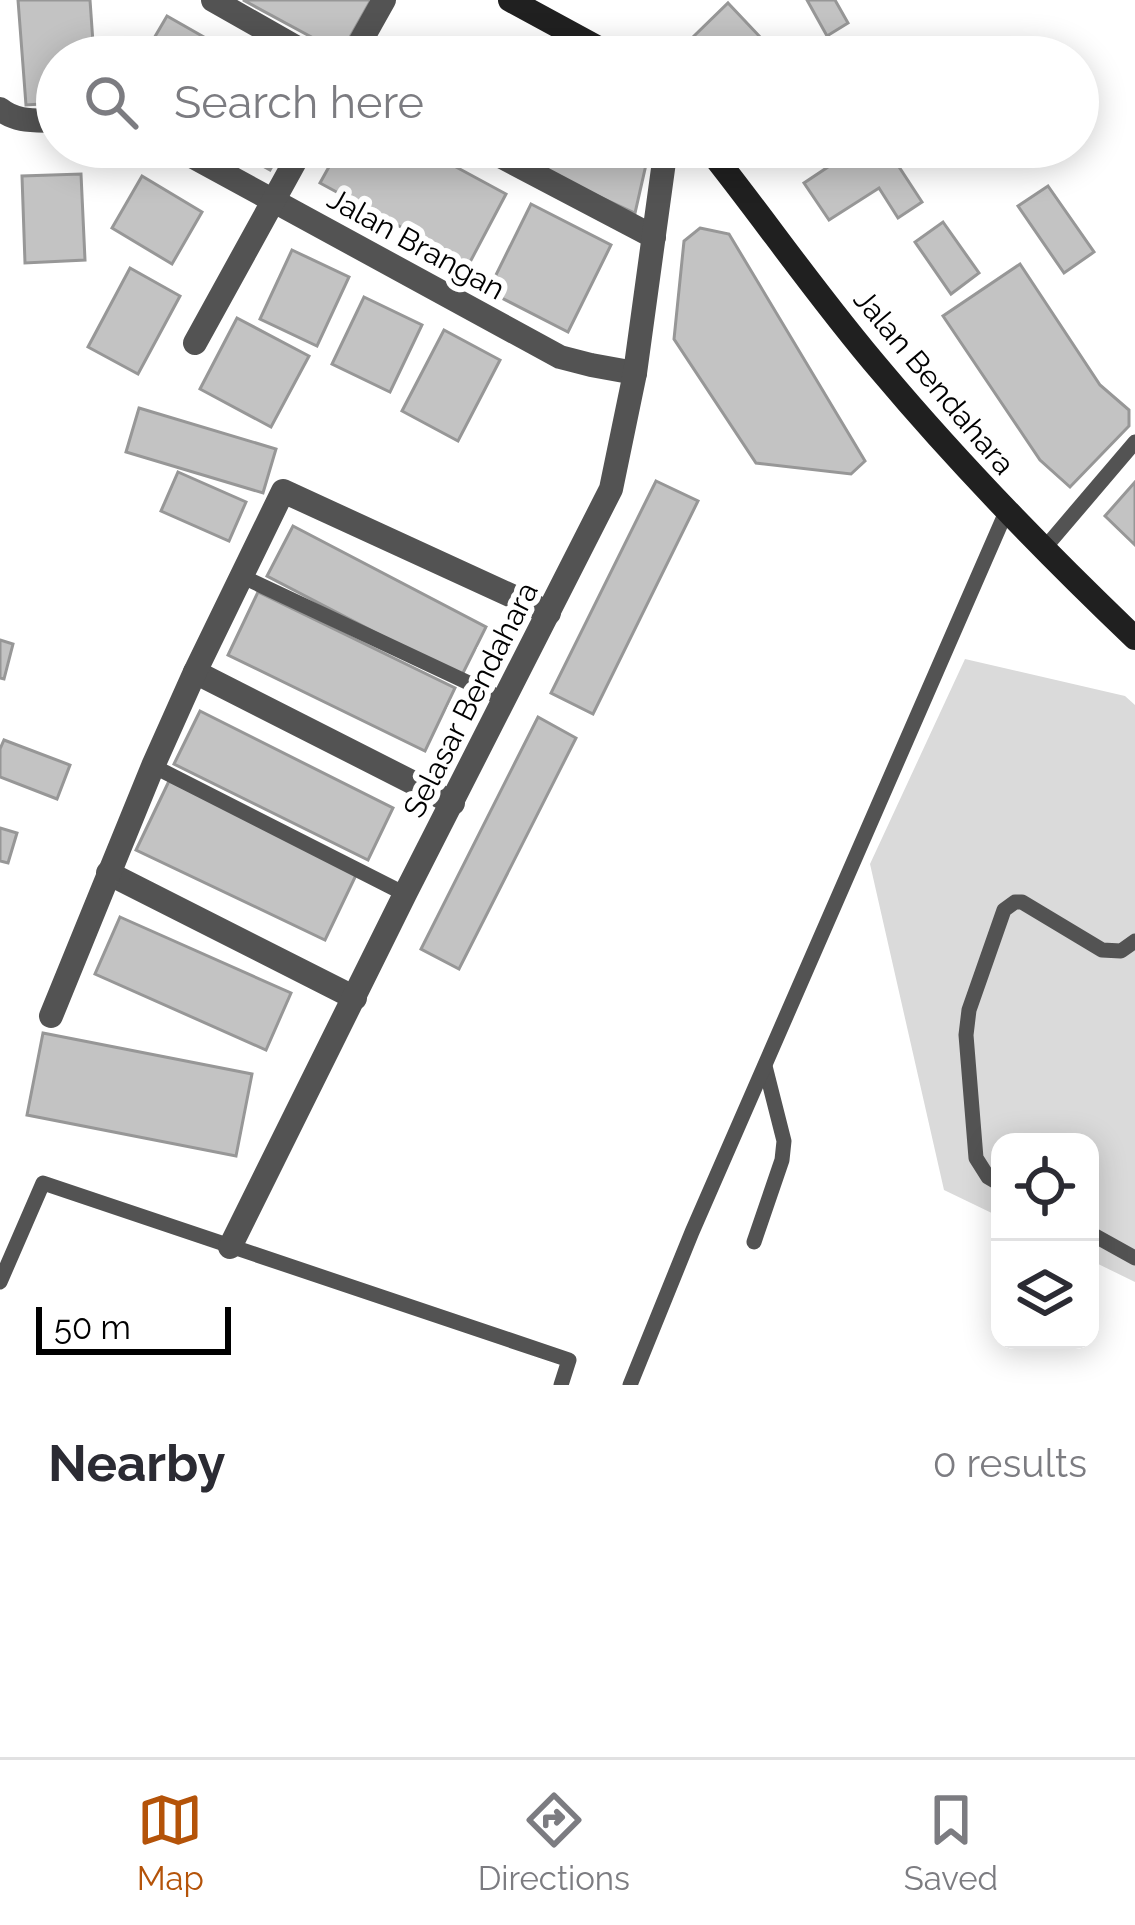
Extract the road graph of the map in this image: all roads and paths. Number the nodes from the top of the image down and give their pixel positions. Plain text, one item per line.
1 (213, 0) edge
2 (384, 0) edge
3 (510, 0) edge
4 (276, 36) edge
5 (364, 36) edge
6 (576, 36) edge
7 (0, 109) edge
8 (36, 120) edge
9 (215, 168) edge
10 (291, 168) edge
11 (523, 168) edge
12 (663, 168) edge
13 (723, 168) edge
14 (274, 199) junction
15 (654, 237) junction
16 (195, 343) dead end
17 (635, 373) junction
18 (1135, 442) edge
19 (1006, 512) junction
20 (1042, 550) junction
21 (241, 576) junction
22 (549, 613) junction
23 (1135, 638) edge
24 (195, 672) junction
25 (505, 700) junction
26 (153, 766) junction
27 (453, 803) junction
28 (108, 873) junction
29 (405, 895) junction
30 (1135, 941) edge
31 (356, 998) junction
32 (51, 1016) dead end
33 (765, 1066) junction
34 (991, 1179) edge
35 (1099, 1238) edge
36 (754, 1242) dead end
37 (230, 1247) junction
38 (1135, 1258) edge
39 (0, 1282) edge
40 (561, 1385) edge
41 (630, 1385) edge

1 - 4 street
2 - 5 street
3 - 6 main road
7 - 8 street
9 - 14 street, Jalan Brangan
10 - 14 street
11 - 15 street
12 - 15 street, Selasar Bendahara
13 - 19 main road, Jalan Bendahara
14 - 16 street
14 - 17 street, Jalan Brangan
15 - 17 street, Selasar Bendahara
17 - 22 street, Selasar Bendahara
18 - 20 lane
19 - 20 main road, Jalan Bendahara
19 - 33 lane
20 - 23 main road, Jalan Bendahara
21 - 22 street
21 - 24 street
21 - 25 lane
22 - 25 street, Selasar Bendahara
24 - 26 street
24 - 27 street
25 - 27 street, Selasar Bendahara
26 - 28 street
26 - 29 lane
27 - 29 street, Selasar Bendahara
28 - 31 street
28 - 32 street
29 - 31 street, Selasar Bendahara
30 - 34 lane
31 - 37 street, Selasar Bendahara
33 - 36 lane
33 - 41 lane
35 - 38 lane
37 - 39 lane
37 - 40 lane

